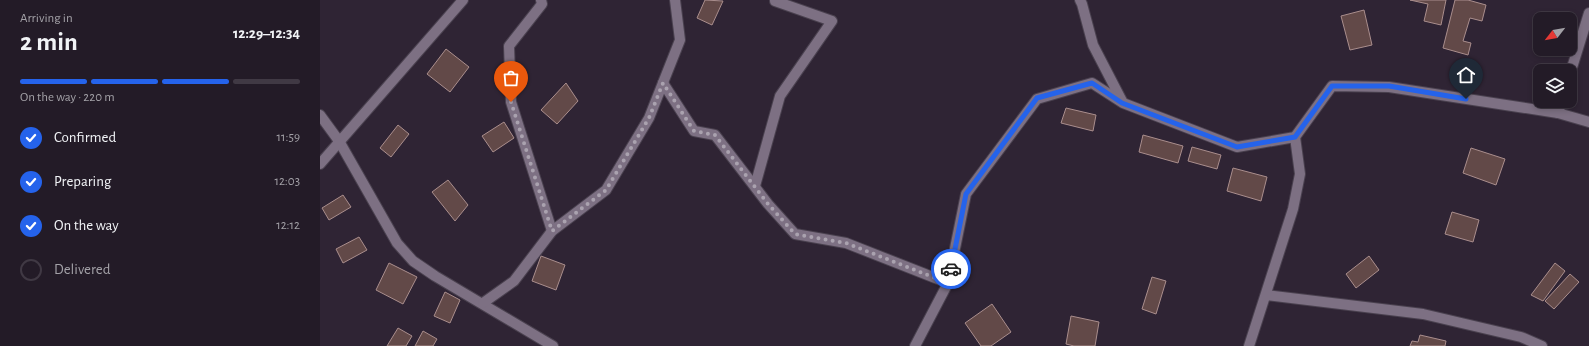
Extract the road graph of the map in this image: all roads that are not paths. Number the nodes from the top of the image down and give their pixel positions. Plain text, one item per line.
1 (541, 0) edge
2 (675, 0) edge
3 (775, 0) edge
4 (1080, 0) edge
5 (461, 1) edge
6 (1589, 13) edge
7 (1573, 64) edge
8 (663, 83) junction
9 (1122, 103) junction
10 (1560, 108) edge
11 (1558, 113) junction
12 (320, 115) edge
13 (1589, 122) edge
14 (1295, 137) junction
15 (339, 141) junction
16 (320, 164) edge
17 (755, 186) junction
18 (552, 231) junction
19 (948, 283) junction
20 (1266, 295) junction
21 (483, 303) junction
22 (553, 346) edge
23 (915, 346) edge
24 (1249, 346) edge
25 (1542, 346) edge

1 - 18 street
2 - 8 street
3 - 17 street
4 - 9 street
5 - 15 street
6 - 7 street
8 - 17 street
8 - 18 street
9 - 14 street
9 - 19 street
10 - 11 street
11 - 13 street
11 - 14 street
12 - 15 street
14 - 20 street
15 - 16 street
15 - 21 street
17 - 19 street
18 - 21 street
19 - 23 street
20 - 24 street
20 - 25 street
21 - 22 street

